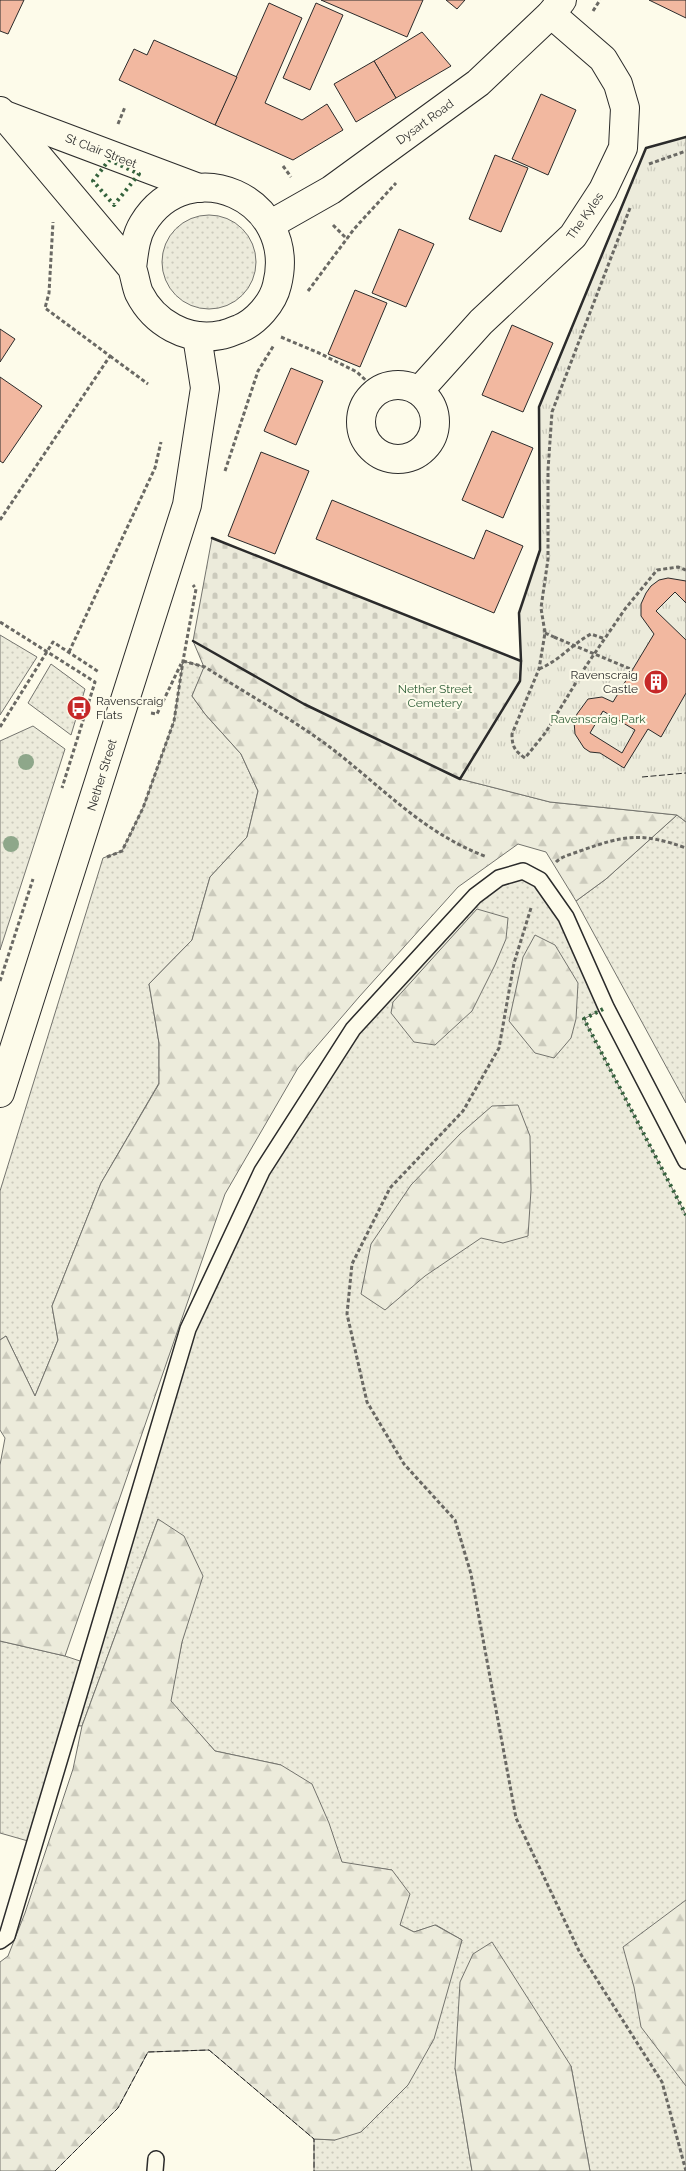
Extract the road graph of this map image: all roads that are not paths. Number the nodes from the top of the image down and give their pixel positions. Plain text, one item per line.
1 (556, 7) edge
2 (2, 113) edge
3 (199, 188) junction
4 (271, 224) junction
5 (132, 268) junction
6 (197, 336) junction
7 (420, 392) junction
8 (0, 1093) edge
9 (686, 1161) edge
10 (0, 1941) edge

1 - 4 main road, Dysart Road
1 - 7 main road, The Kyles
2 - 3 main road, St Clair Street
2 - 5 main road, St Clair Street
3 - 4 main road
3 - 5 main road
4 - 6 main road
5 - 6 main road
6 - 8 main road, Nether Street
7 - 7 main road
9 - 10 lane

